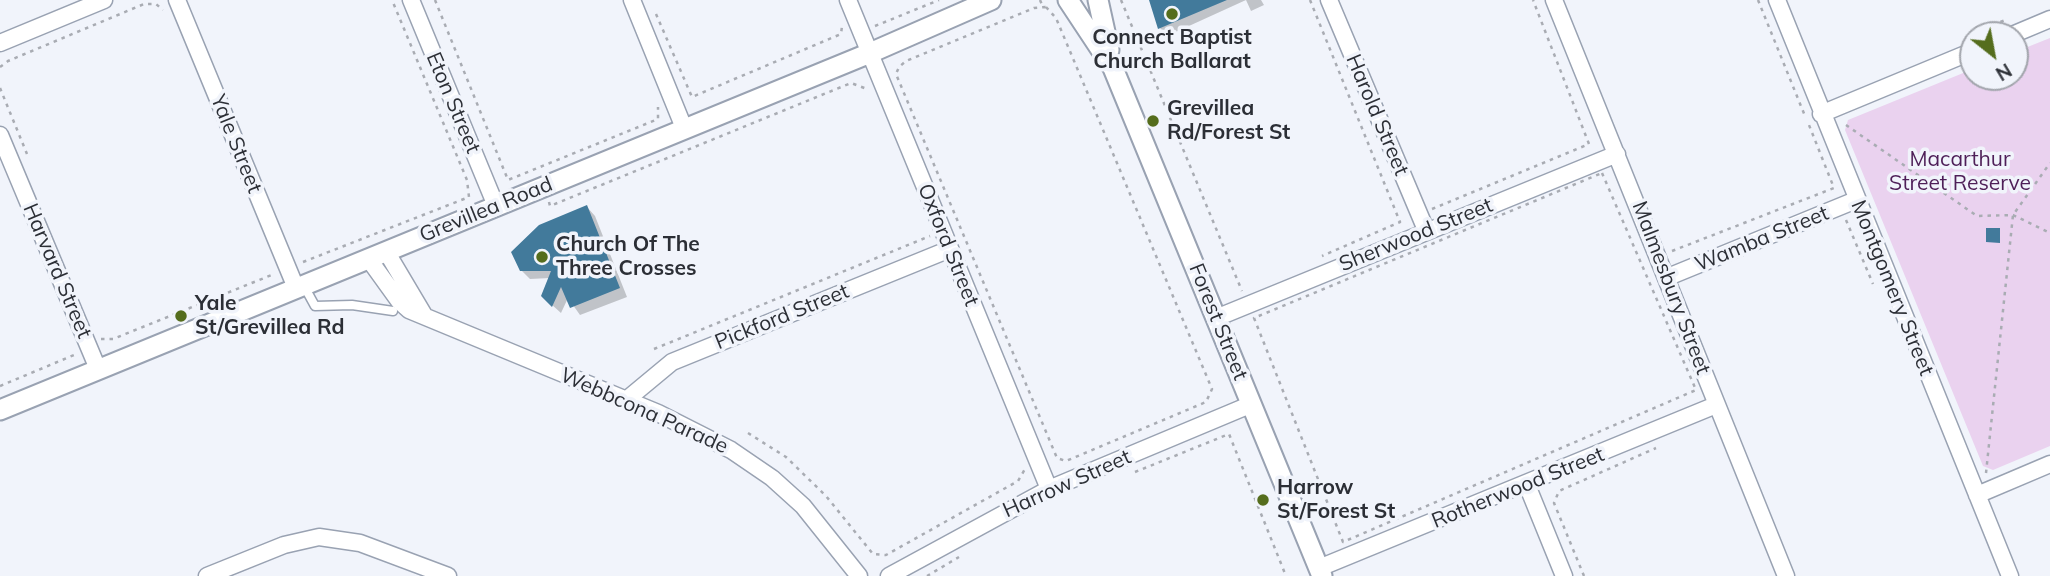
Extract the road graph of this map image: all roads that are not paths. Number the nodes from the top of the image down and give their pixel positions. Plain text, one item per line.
1 (104, 0) edge
2 (177, 0) edge
3 (411, 0) edge
4 (632, 0) edge
5 (848, 0) edge
6 (991, 0) edge
7 (1004, 0) edge
8 (1068, 0) edge
9 (1098, 0) edge
10 (1329, 0) edge
11 (1554, 0) edge
12 (1777, 0) edge
13 (972, 10) junction
14 (2050, 19) edge
15 (2029, 28) edge
16 (0, 43) edge
17 (870, 53) junction
18 (1959, 57) edge
19 (1113, 68) junction
20 (1821, 114) junction
21 (684, 128) junction
22 (0, 135) edge
23 (1617, 154) junction
24 (1856, 200) junction
25 (496, 206) junction
26 (1426, 230) junction
27 (950, 249) junction
28 (377, 254) junction
29 (1668, 277) junction
30 (300, 287) junction
31 (393, 310) dead end
32 (1216, 318) junction
33 (98, 369) junction
34 (625, 401) junction
35 (1252, 404) junction
36 (1716, 405) junction
37 (0, 410) edge
38 (2050, 464) edge
39 (1527, 485) junction
40 (1049, 489) junction
41 (1977, 495) junction
42 (1320, 572) edge
43 (208, 576) edge
44 (448, 576) edge
45 (859, 576) edge
46 (889, 576) edge
47 (1564, 576) edge
48 (1786, 576) edge
49 (2010, 576) edge

1 - 16 street
2 - 30 street, Yale Street
3 - 25 street, Eton Street
4 - 21 street
5 - 17 street, Oxford Street
6 - 13 street, Grevillea Road
7 - 13 street, Grevillea Road
8 - 19 street
9 - 19 street
10 - 26 street, Harold Street
11 - 23 street, Malmesbury Street
12 - 20 street, Montgomery Street
13 - 17 street, Grevillea Road
14 - 15 street
17 - 21 street, Grevillea Road
17 - 27 street, Oxford Street
18 - 20 street
19 - 32 street, Forest Street
20 - 24 street, Montgomery Street
21 - 25 street, Grevillea Road
22 - 33 street, Harvard Street
23 - 26 street, Sherwood Street
23 - 29 street, Malmesbury Street
24 - 29 street, Wamba Street
24 - 41 street, Montgomery Street
25 - 28 street, Grevillea Road
26 - 32 street, Sherwood Street
27 - 34 street, Pickford Street
27 - 40 street, Oxford Street
28 - 30 street, Grevillea Road
28 - 34 street, Webbcona Parade
29 - 36 street, Malmesbury Street
30 - 31 lane
30 - 33 street, Grevillea Road
32 - 35 street, Forest Street
33 - 37 street, Grevillea Road
34 - 45 street, Webbcona Parade
35 - 40 street, Harrow Street
35 - 42 street, Forest Street
36 - 39 street, Rotherwood Street
36 - 48 street, Malmesbury Street
38 - 41 street
39 - 42 street, Rotherwood Street
39 - 47 street
40 - 46 street, Harrow Street
41 - 49 street, Montgomery Street
43 - 44 street

